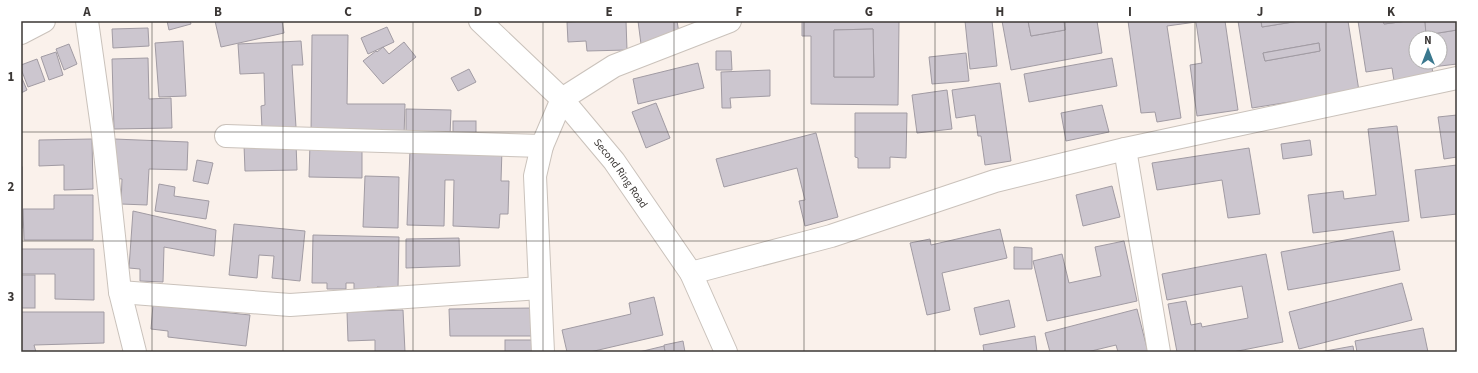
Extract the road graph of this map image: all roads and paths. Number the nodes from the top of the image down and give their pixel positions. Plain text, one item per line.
1 (44, 21) edge
2 (87, 21) edge
3 (480, 21) edge
4 (730, 21) edge
5 (21, 33) edge
6 (1457, 78) edge
7 (562, 99) junction
8 (226, 136) dead end
9 (542, 146) junction
10 (1125, 149) junction
11 (691, 272) junction
12 (540, 288) junction
13 (120, 292) junction
14 (135, 352) edge
15 (543, 352) edge
16 (726, 352) edge
17 (1159, 352) edge

1 - 5 street
2 - 13 street
3 - 7 street, Second Ring Road
4 - 7 street
6 - 10 street
7 - 9 street
7 - 11 street, Second Ring Road
8 - 9 street
9 - 12 street
10 - 11 street
10 - 17 street
11 - 16 street, Second Ring Road
12 - 13 street
12 - 15 street
13 - 14 street

